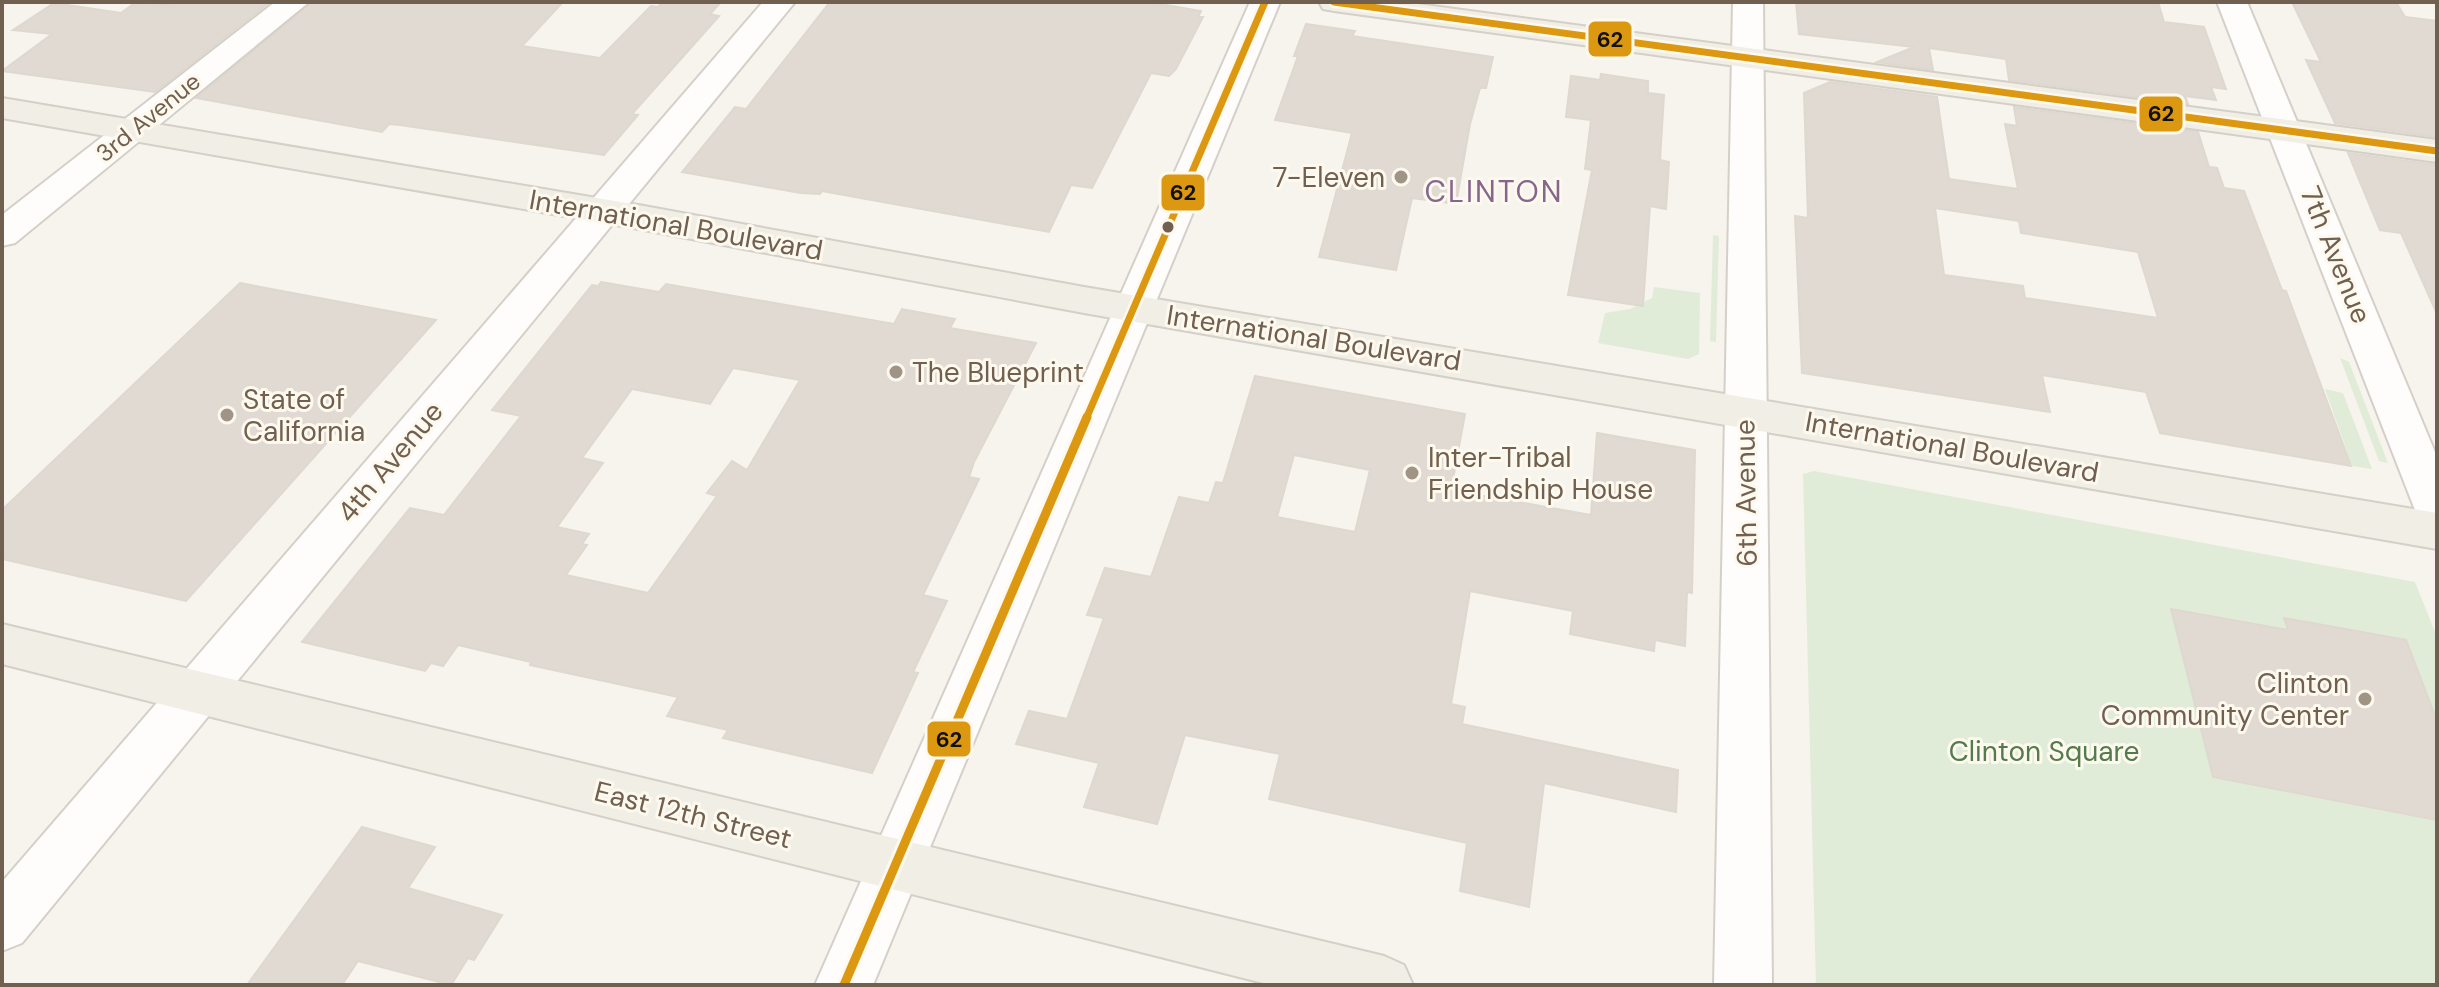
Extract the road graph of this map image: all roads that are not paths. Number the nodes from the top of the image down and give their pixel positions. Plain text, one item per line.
1 (294, 2) edge
2 (780, 2) edge
3 (1265, 2) edge
4 (1334, 2) edge
5 (1748, 2) edge
6 (2232, 2) edge
7 (1748, 59) junction
8 (2, 108) edge
9 (131, 130) junction
10 (2285, 131) junction
11 (2437, 151) edge
12 (602, 211) junction
13 (2, 234) edge
14 (1132, 308) junction
15 (1745, 411) junction
16 (2437, 510) edge
17 (2437, 531) edge
18 (2, 644) edge
19 (196, 693) junction
20 (896, 865) junction
21 (2, 924) edge
22 (844, 985) edge
23 (1384, 985) edge
24 (1743, 985) edge

1 - 9 street, 3rd Avenue
2 - 12 street, 4th Avenue
3 - 14 street
4 - 7 main road
5 - 7 street, 6th Avenue
6 - 10 street, 7th Avenue
7 - 10 main road
7 - 15 street, 6th Avenue
8 - 9 main road, International Boulevard
9 - 12 main road, International Boulevard
9 - 13 street, 3rd Avenue
10 - 11 main road
10 - 16 street, 7th Avenue
12 - 14 main road, International Boulevard
12 - 19 street, 4th Avenue
14 - 15 main road, International Boulevard
14 - 20 street
15 - 17 main road, International Boulevard
15 - 24 street, 6th Avenue
18 - 19 main road, East 12th Street
19 - 20 main road, East 12th Street
19 - 21 street, 4th Avenue
20 - 22 street
20 - 23 main road, East 12th Street

